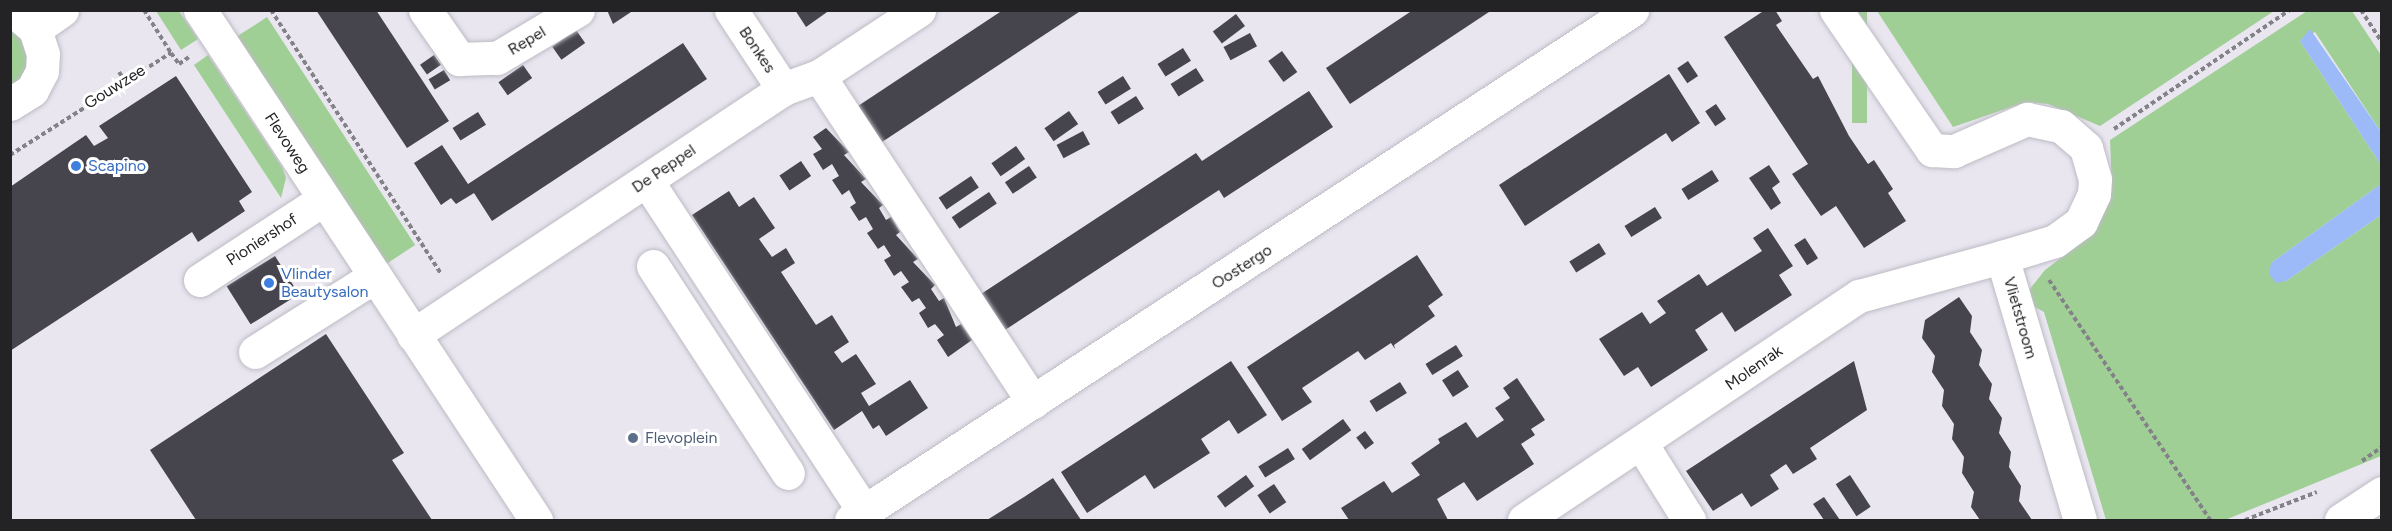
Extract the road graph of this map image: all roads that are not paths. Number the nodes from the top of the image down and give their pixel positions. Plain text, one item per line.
1 (62, 10) edge
2 (425, 10) edge
3 (578, 10) edge
4 (731, 10) edge
5 (919, 10) edge
6 (1632, 10) edge
7 (1836, 10) edge
8 (23, 20) edge
9 (209, 24) edge
10 (819, 76) junction
11 (783, 89) junction
12 (10, 104) edge
13 (647, 181) junction
14 (324, 199) junction
15 (2015, 254) junction
16 (653, 266) dead end
17 (375, 276) junction
18 (200, 280) dead end
19 (413, 335) junction
20 (255, 352) dead end
21 (1033, 402) junction
22 (1642, 445) junction
23 (788, 473) dead end
24 (2382, 493) edge
25 (858, 516) edge
26 (2344, 519) edge
27 (536, 520) edge
28 (1524, 520) edge
29 (1689, 520) edge
30 (2080, 520) edge

1 - 8 street
2 - 3 street, Repel
4 - 11 street, Bonkes
5 - 10 street, De Peppel
6 - 21 street, Oostergo
7 - 15 street
8 - 12 street
9 - 14 street, Flevoweg
10 - 11 street, De Peppel
10 - 21 street
11 - 13 street, De Peppel
13 - 19 street, De Peppel
13 - 25 street
14 - 17 street, Flevoweg
14 - 18 street, Pioniershof
15 - 22 street, Molenrak
15 - 30 street, Vlietstroom
16 - 23 street
17 - 19 street
17 - 20 street
19 - 27 street
21 - 25 street, Oostergo
22 - 28 street, Molenrak
22 - 29 street
24 - 26 street

